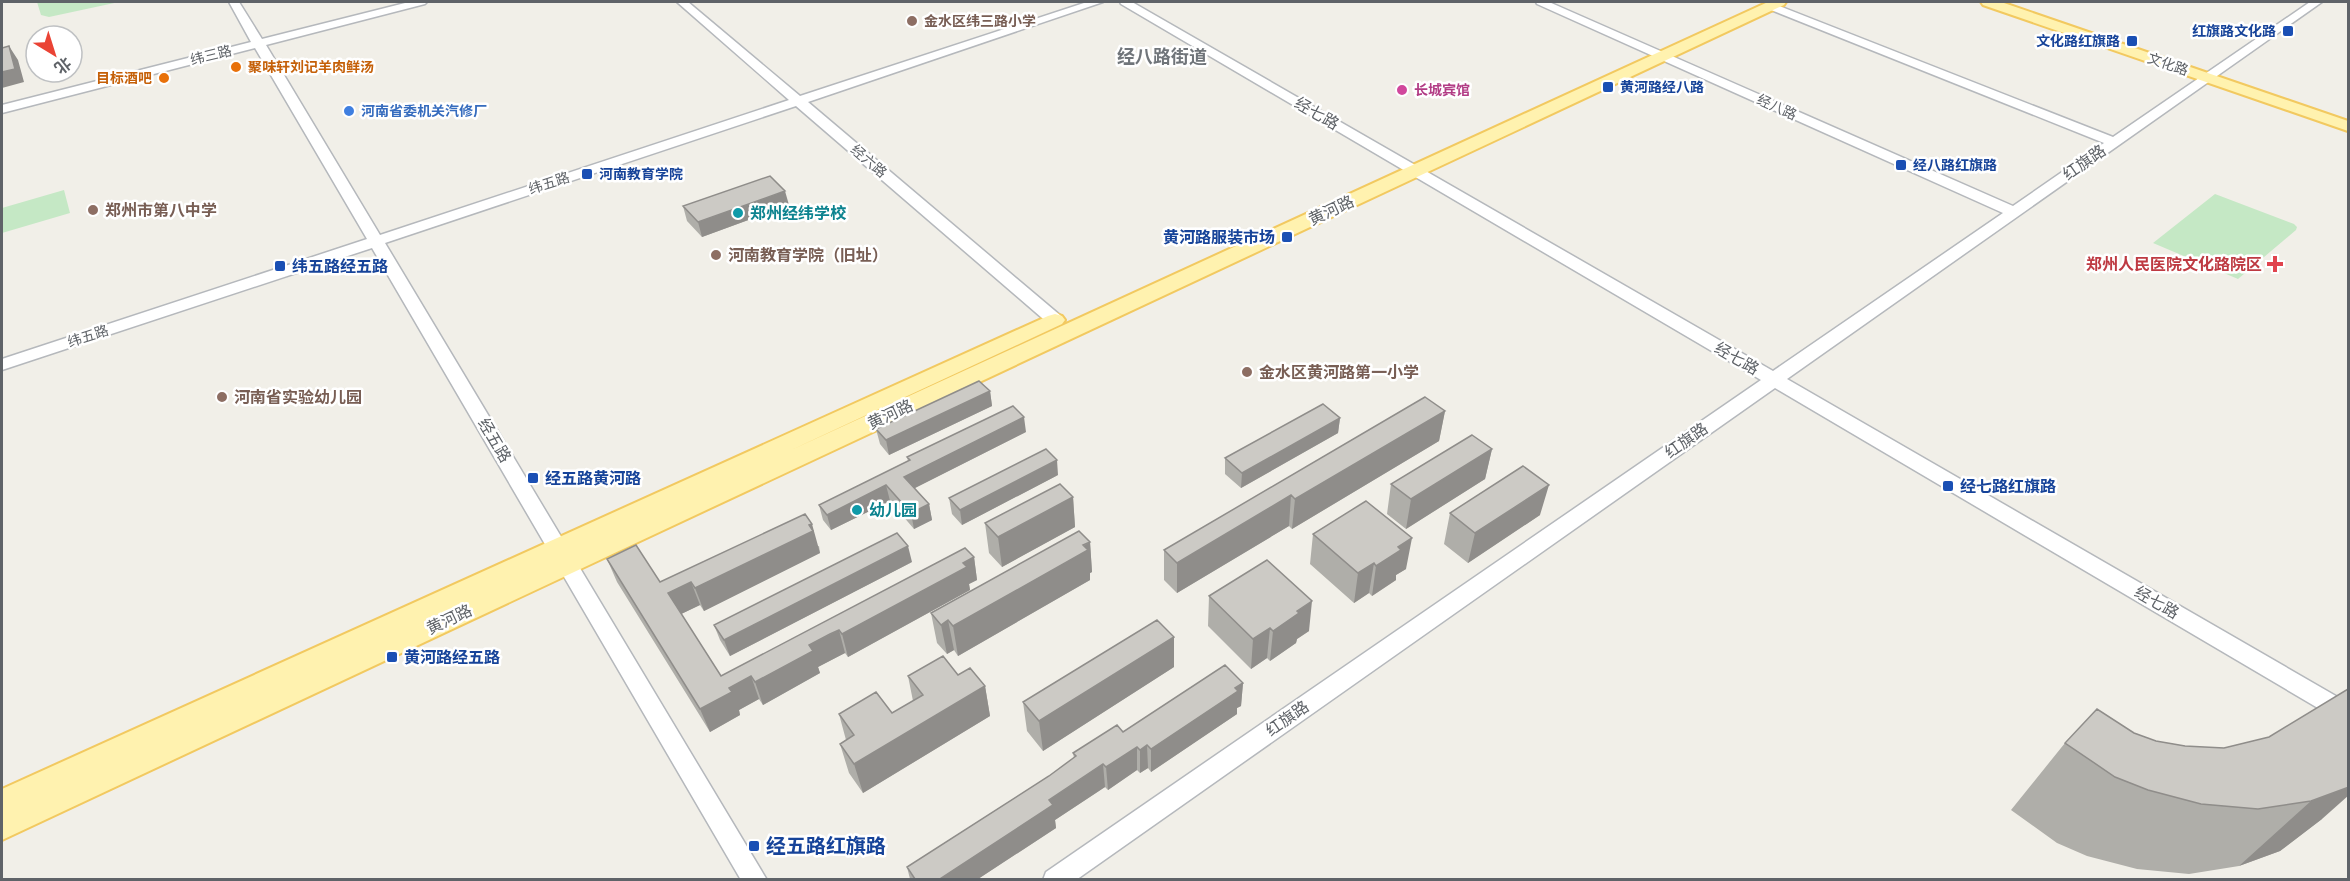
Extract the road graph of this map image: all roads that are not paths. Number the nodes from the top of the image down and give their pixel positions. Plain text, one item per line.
1 (234, 2) edge
2 (421, 2) edge
3 (682, 2) edge
4 (1097, 2) edge
5 (1125, 2) edge
6 (1541, 2) edge
7 (1988, 2) edge
8 (2007, 2) edge
9 (2317, 2) edge
10 (1767, 3) edge
11 (259, 43) junction
12 (1655, 52) junction
13 (2210, 75) junction
14 (798, 100) junction
15 (2, 109) edge
16 (2349, 118) edge
17 (2349, 126) edge
18 (2114, 142) junction
19 (1408, 166) junction
20 (2013, 212) junction
21 (376, 240) junction
22 (1055, 320) junction
23 (2, 365) edge
24 (1773, 379) junction
25 (564, 556) junction
26 (2349, 714) edge
27 (2, 803) edge
28 (2, 827) edge
29 (755, 879) edge
30 (1055, 879) edge

1 - 11 street, 经五路
2 - 11 street, 纬三路
3 - 14 street, 经六路
4 - 14 street, 纬五路
5 - 19 street, 经七路
6 - 12 street, 经八路
7 - 13 main road, 文化路
8 - 13 main road, 文化路
9 - 13 street, 红旗路
10 - 12 main road, 黄河路
10 - 18 street
11 - 15 street, 纬三路
11 - 21 street, 经五路
12 - 19 main road, 黄河路
12 - 20 street, 经八路
13 - 16 main road, 文化路
13 - 17 main road, 文化路
13 - 18 street, 红旗路
14 - 21 street, 纬五路
14 - 22 street, 经六路
18 - 20 street, 红旗路
19 - 22 main road, 黄河路
19 - 24 street, 经七路
19 - 25 main road, 黄河路
20 - 24 street, 红旗路
21 - 23 street, 纬五路
21 - 25 street, 经五路
22 - 25 main road, 黄河路
24 - 26 street, 经七路
24 - 30 street, 红旗路
25 - 27 main road, 黄河路
25 - 28 main road, 黄河路
25 - 29 street, 经五路

